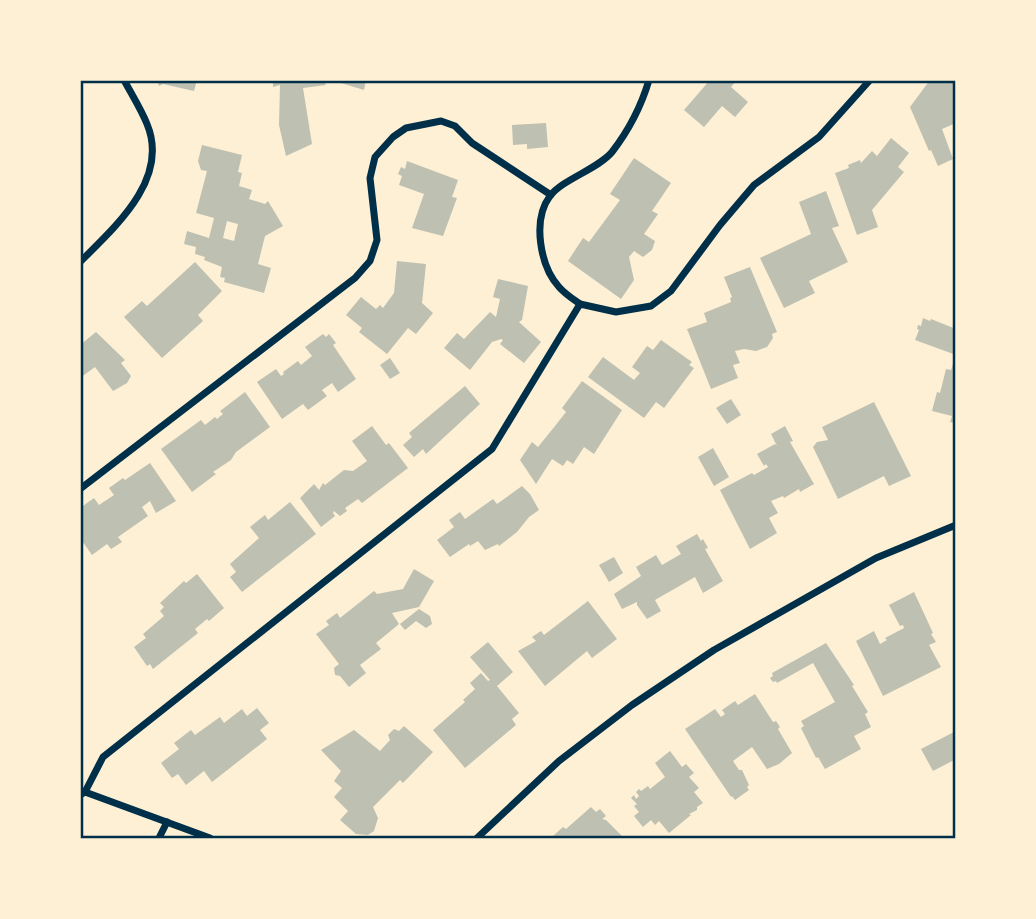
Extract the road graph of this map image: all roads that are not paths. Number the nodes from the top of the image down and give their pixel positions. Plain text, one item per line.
1 (124, 80) edge
2 (649, 80) edge
3 (870, 80) edge
4 (551, 195) junction
5 (80, 262) edge
6 (580, 304) junction
7 (80, 489) edge
8 (956, 525) edge
9 (83, 793) edge
10 (167, 822) junction
11 (159, 838) edge
12 (210, 838) edge
13 (477, 838) edge

1 - 5 street
2 - 4 street
3 - 6 street
4 - 6 street
4 - 7 street
6 - 9 street
8 - 13 street
9 - 10 street
10 - 11 street
10 - 12 street

